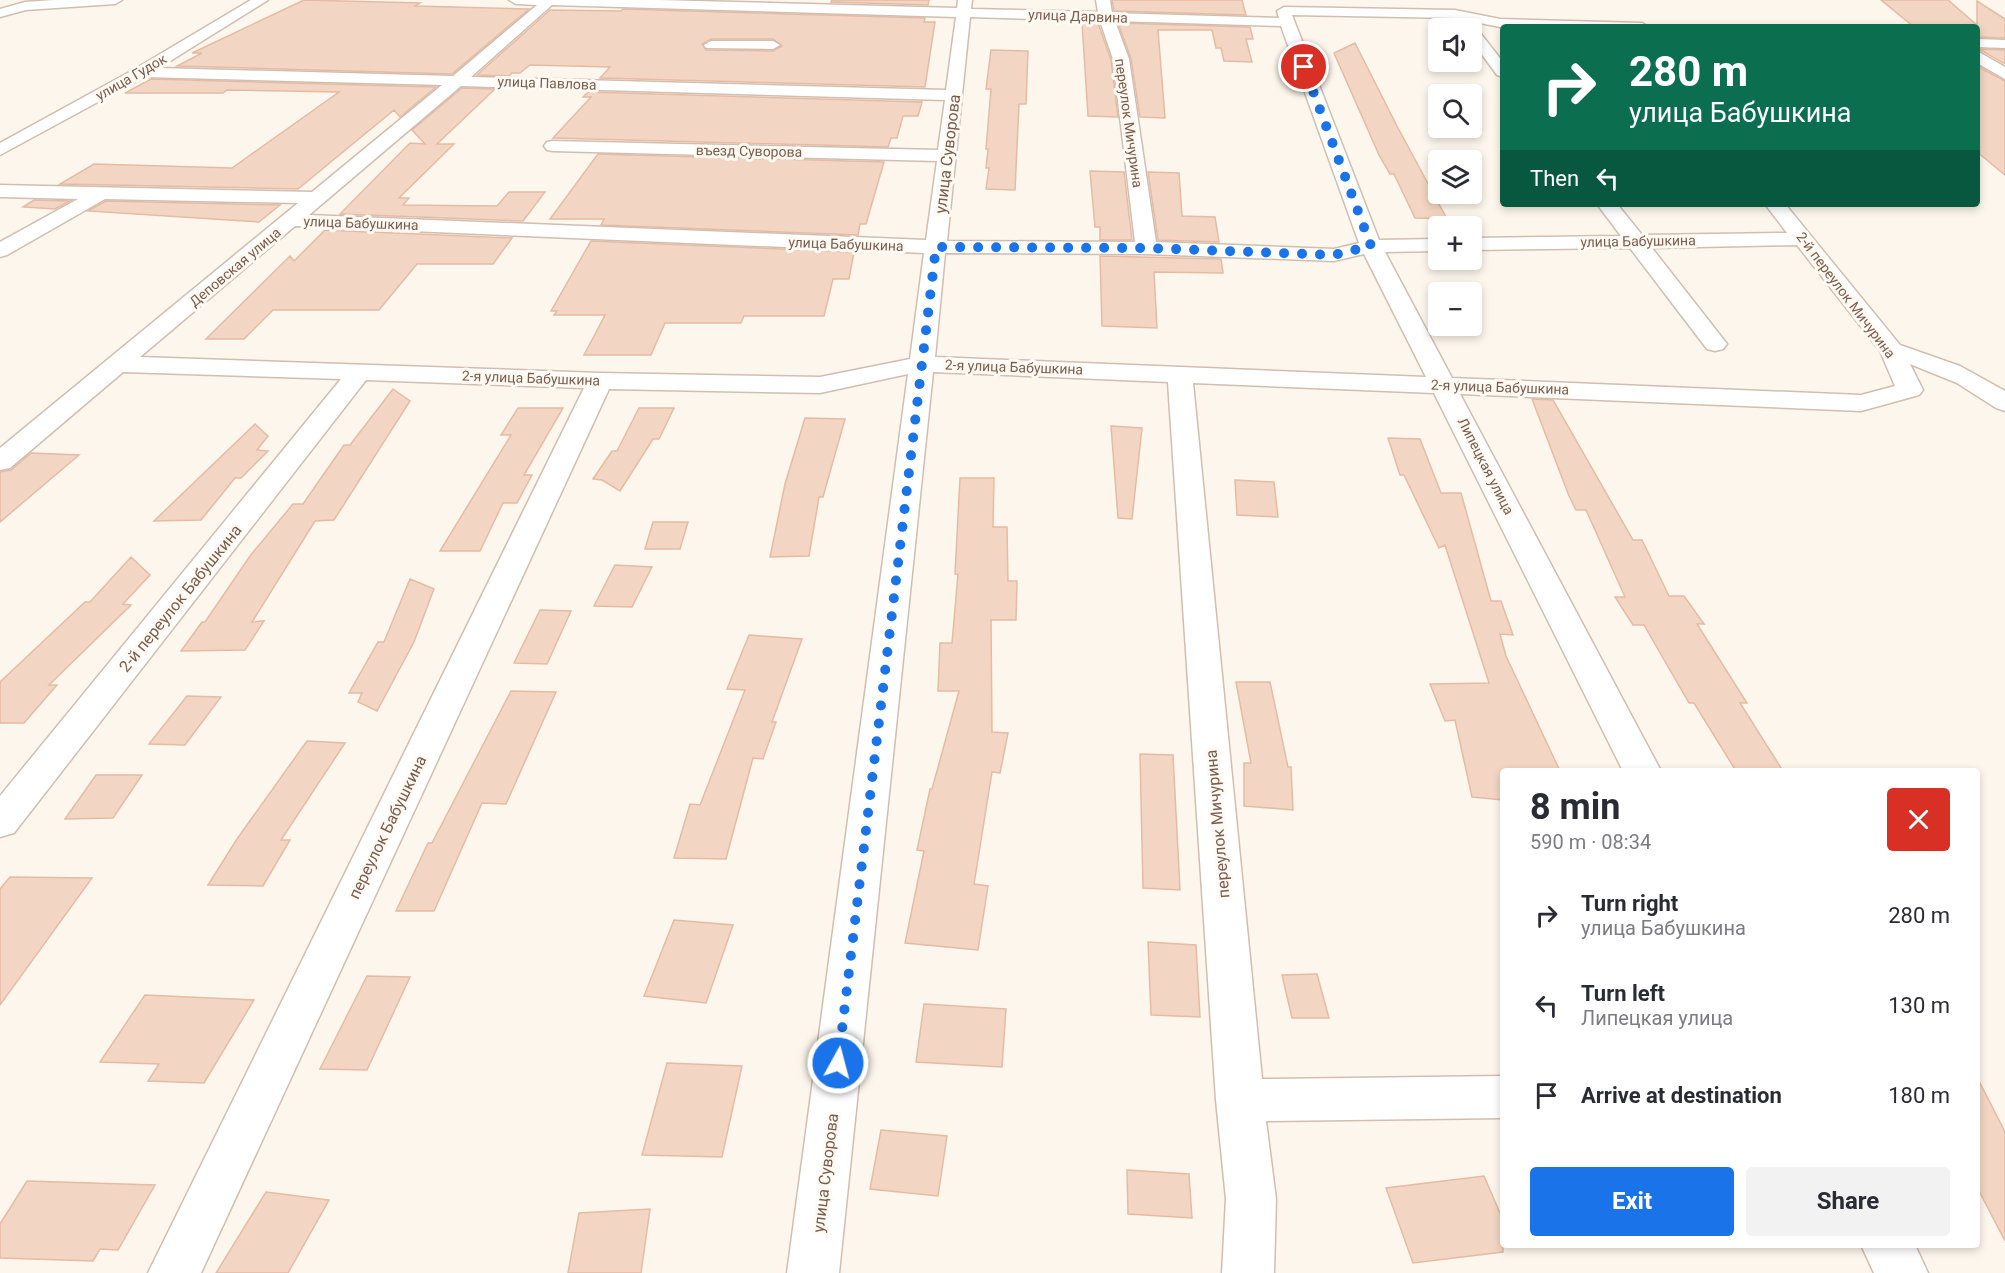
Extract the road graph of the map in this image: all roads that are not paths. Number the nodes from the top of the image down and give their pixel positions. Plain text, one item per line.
1 (115, 0) edge
2 (261, 0) edge
3 (516, 0) edge
4 (550, 1) edge
5 (781, 4) edge
6 (964, 6) edge
7 (1487, 8) dead end
8 (1104, 9) edge
9 (1612, 9) dead end
10 (0, 13) edge
11 (1286, 17) junction
12 (1500, 23) junction
13 (1482, 24) edge
14 (1532, 24) edge
15 (1624, 24) edge
16 (1980, 43) edge
17 (1482, 44) edge
18 (2005, 44) edge
19 (711, 45) dead end
20 (773, 45) dead end
21 (737, 47) junction
22 (1980, 58) edge
23 (1500, 68) edge
24 (141, 72) junction
25 (2005, 74) edge
26 (458, 81) junction
27 (702, 89) junction
28 (954, 95) junction
29 (553, 146) dead end
30 (0, 150) edge
31 (946, 156) junction
32 (0, 191) edge
33 (102, 193) junction
34 (316, 198) junction
35 (1609, 207) edge
36 (1778, 207) edge
37 (290, 220) junction
38 (1805, 239) junction
39 (1635, 240) junction
40 (1482, 244) edge
41 (1428, 245) edge
42 (1371, 246) junction
43 (936, 247) junction
44 (1146, 248) junction
45 (0, 251) edge
46 (1715, 344) dead end
47 (1892, 350) junction
48 (119, 364) junction
49 (922, 364) junction
50 (359, 373) junction
51 (1180, 374) junction
52 (600, 381) junction
53 (1444, 384) junction
54 (1910, 390) joint
55 (2005, 403) edge
56 (0, 462) edge
57 (1640, 768) edge
58 (0, 824) edge
59 (1500, 1097) edge
60 (1240, 1100) junction
61 (1889, 1248) edge
62 (174, 1273) edge
63 (813, 1273) edge
64 (1248, 1273) edge
65 (1902, 1273) edge

1 - 10 street
2 - 24 street, улица Гудок
3 - 4 street, улица Дарвина
4 - 5 street, улица Дарвина
4 - 26 street, Деповская улица
5 - 6 street, улица Дарвина
6 - 8 street, улица Дарвина
6 - 28 street, улица Суворова
7 - 12 street
8 - 11 street, улица Дарвина
8 - 44 street, переулок Мичурина
9 - 15 street
11 - 12 street, улица Дарвина
11 - 42 street, Липецкая улица
12 - 13 street
12 - 14 street, улица Дарвина
16 - 18 street
17 - 23 street
19 - 21 street
20 - 21 street
21 - 27 street
22 - 25 street
24 - 26 street, улица Павлова
24 - 30 street, улица Гудок
26 - 27 street, улица Павлова
26 - 34 street, Деповская улица
27 - 28 street, улица Павлова
28 - 31 street, улица Суворова
29 - 31 street, въезд Суворова
31 - 43 street, улица Суворова
32 - 33 street
33 - 34 street
33 - 45 street
34 - 37 street, Деповская улица
35 - 39 street
36 - 38 street, 2-й переулок Мичурина
37 - 43 street, улица Бабушкина
37 - 48 street, Деповская улица
38 - 39 street, улица Бабушкина
38 - 47 street, 2-й переулок Мичурина
39 - 40 street, улица Бабушкина
39 - 46 street
41 - 42 street, улица Бабушкина
42 - 44 street, улица Бабушкина
42 - 53 street, Липецкая улица
43 - 44 street, улица Бабушкина
43 - 49 street, улица Суворова
47 - 54 street, 2-й переулок Мичурина
47 - 55 street
48 - 50 street, 2-я улица Бабушкина
48 - 56 street, Деповская улица
49 - 51 street, 2-я улица Бабушкина
49 - 52 street, 2-я улица Бабушкина
49 - 63 street, улица Суворова
50 - 52 street, 2-я улица Бабушкина
50 - 58 street, 2-й переулок Бабушкина
51 - 53 street, 2-я улица Бабушкина
51 - 60 street, переулок Мичурина
52 - 62 street, переулок Бабушкина
53 - 54 street, 2-я улица Бабушкина
53 - 57 street, Липецкая улица
59 - 60 street
60 - 64 street, переулок Мичурина
61 - 65 street

